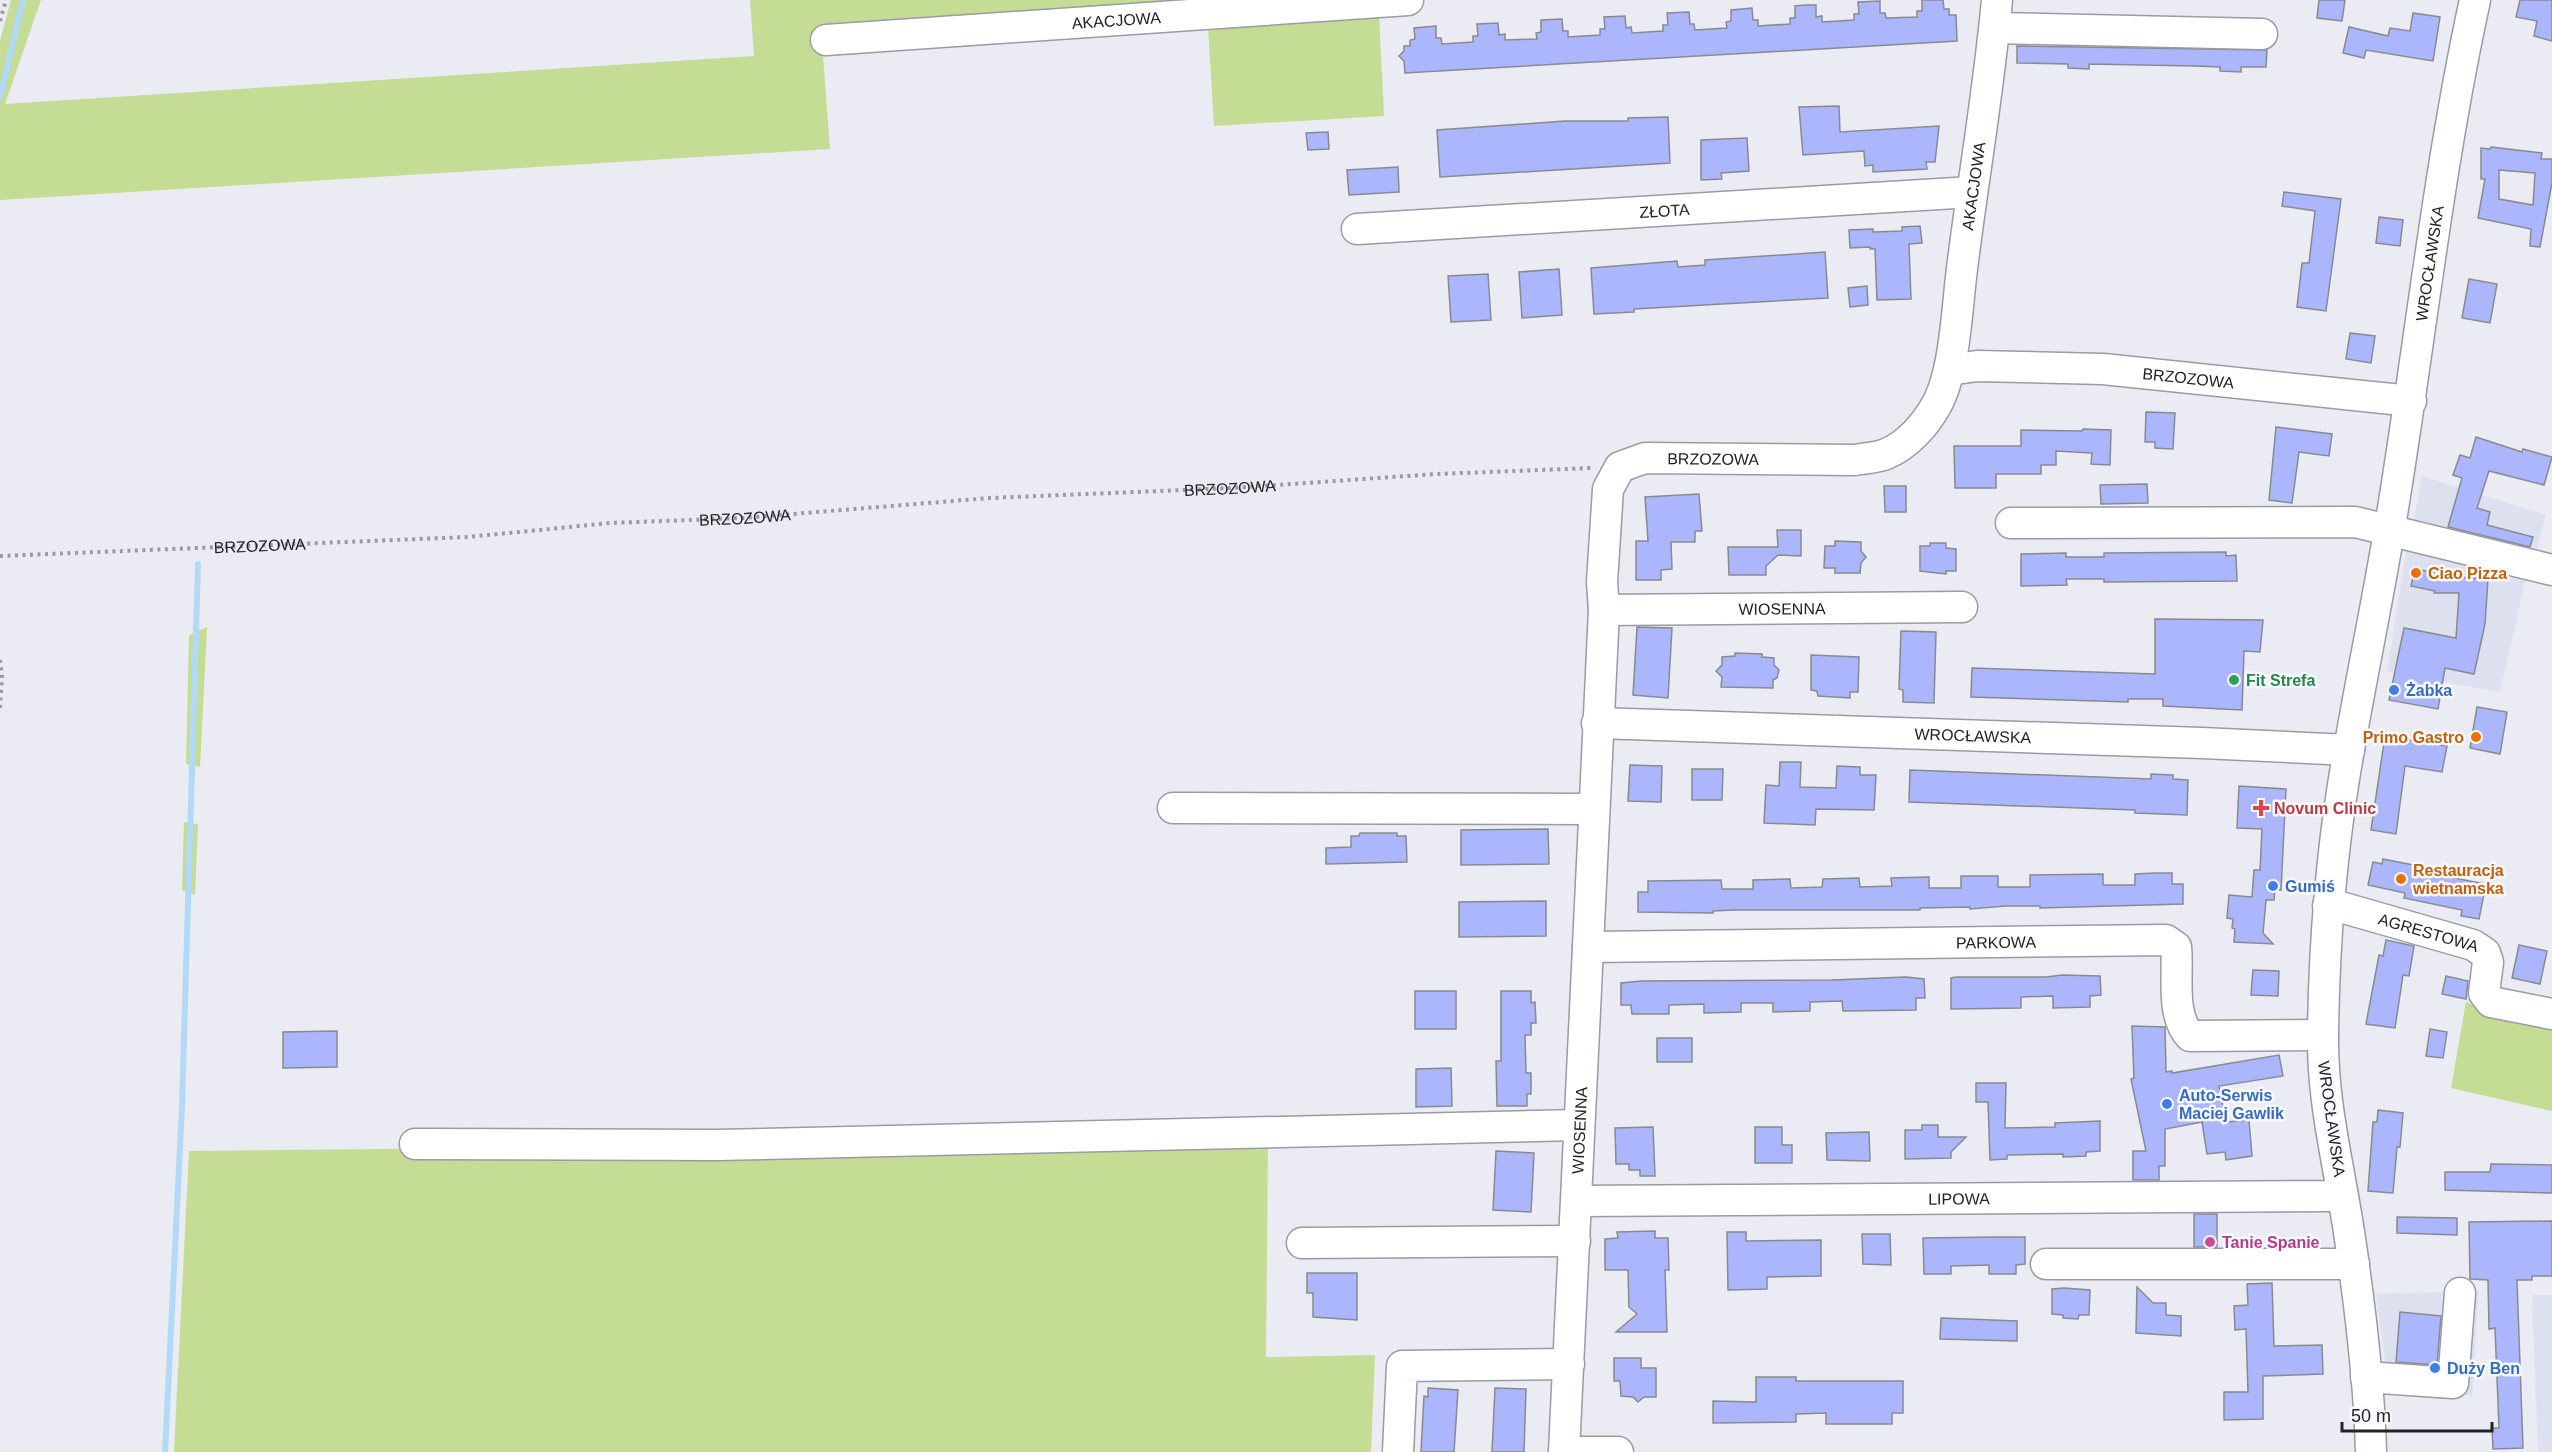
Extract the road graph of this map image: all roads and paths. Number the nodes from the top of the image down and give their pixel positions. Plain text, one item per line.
1 (6, 0) edge
2 (1408, 0) edge
3 (2475, 0) edge
4 (1996, 14) edge
5 (0, 21) edge
6 (2262, 34) dead end
7 (826, 40) dead end
8 (1972, 192) junction
9 (1357, 229) dead end
10 (1949, 370) junction
11 (2411, 400) junction
12 (1620, 467) junction
13 (2011, 523) dead end
14 (2390, 529) junction
15 (0, 556) edge
16 (2552, 570) edge
17 (1962, 607) dead end
18 (1604, 610) junction
19 (0, 660) edge
20 (0, 708) edge
21 (1597, 723) junction
22 (2349, 750) junction
23 (1173, 808) dead end
24 (1593, 808) junction
25 (2328, 906) junction
26 (1588, 947) junction
27 (2552, 1014) edge
28 (2323, 1035) junction
29 (1580, 1125) junction
30 (415, 1144) dead end
31 (2342, 1193) junction
32 (1577, 1201) junction
33 (1575, 1240) junction
34 (1302, 1243) dead end
35 (2046, 1264) dead end
36 (2354, 1264) junction
37 (2460, 1293) dead end
38 (1569, 1364) junction
39 (2366, 1377) junction
40 (1398, 1452) edge
41 (1564, 1452) edge
42 (1618, 1452) edge
43 (2371, 1452) edge

1 - 5 path
2 - 7 street, AKACJOWA
3 - 11 street, WROCŁAWSKA
4 - 6 street
4 - 8 street, AKACJOWA
8 - 9 street, ZŁOTA
8 - 10 street, AKACJOWA
10 - 11 street, BRZOZOWA
10 - 12 street, BRZOZOWA
11 - 14 street, WROCŁAWSKA
12 - 15 path, BRZOZOWA
12 - 18 street, WIOSENNA
13 - 14 street
14 - 16 street
14 - 22 street, WROCŁAWSKA
17 - 18 street, WIOSENNA
18 - 21 street, WIOSENNA
19 - 20 path
21 - 22 street, WROCŁAWSKA
21 - 24 street, WIOSENNA
22 - 25 street, WROCŁAWSKA
23 - 24 street
24 - 26 street, WIOSENNA
25 - 27 street, AGRESTOWA
25 - 28 street, WROCŁAWSKA
26 - 28 street, PARKOWA
26 - 29 street, WIOSENNA
28 - 31 street, WROCŁAWSKA
29 - 30 street
29 - 32 street, WIOSENNA
31 - 32 street, LIPOWA
31 - 36 street, WROCŁAWSKA
32 - 33 street, WIOSENNA
33 - 34 street
33 - 38 street, WIOSENNA
35 - 36 street
36 - 39 street, WROCŁAWSKA
37 - 39 street
38 - 40 street
38 - 41 street, WIOSENNA
39 - 43 street, WROCŁAWSKA
41 - 42 street, WIOSENNA

